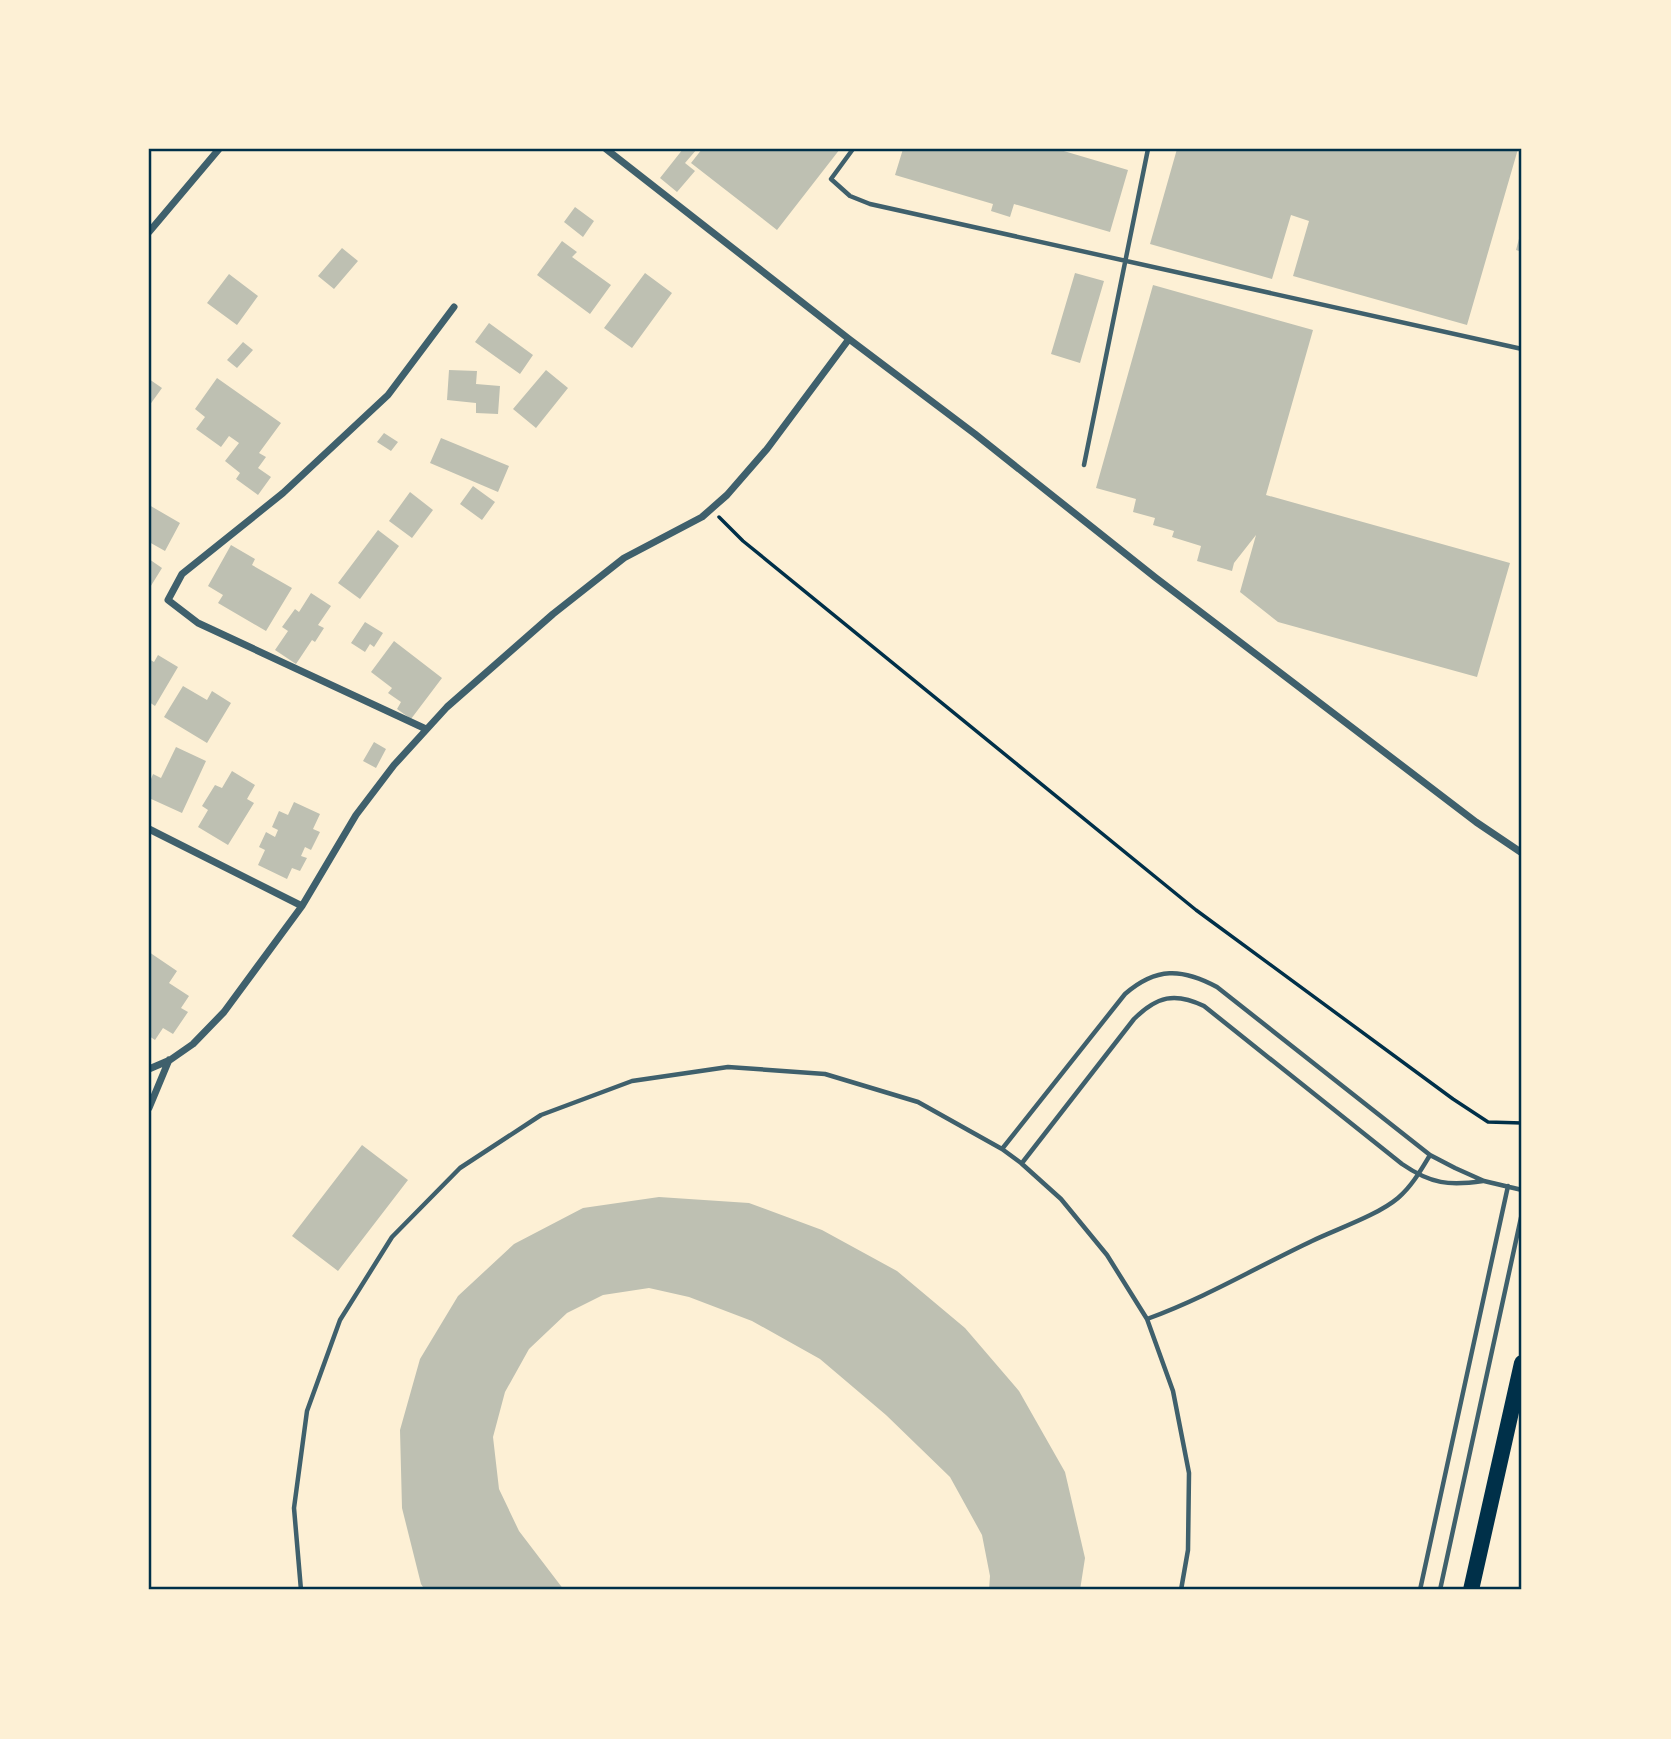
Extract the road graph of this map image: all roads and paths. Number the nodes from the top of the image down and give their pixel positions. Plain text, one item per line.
1 (219, 149) edge
2 (606, 149) edge
3 (853, 149) edge
4 (1148, 149) edge
5 (149, 232) edge
6 (1124, 261) junction
7 (454, 307) dead end
8 (849, 339) junction
9 (1522, 349) edge
10 (1084, 465) dead end
11 (710, 509) junction
12 (426, 729) junction
13 (149, 829) edge
14 (1522, 853) edge
15 (302, 906) junction
16 (170, 1060) junction
17 (149, 1069) edge
18 (149, 1108) edge
19 (1522, 1123) edge
20 (1002, 1149) junction
21 (1430, 1155) junction
22 (1021, 1163) junction
23 (1418, 1175) junction
24 (1484, 1181) junction
25 (1508, 1186) junction
26 (1522, 1190) edge
27 (1522, 1213) edge
28 (1147, 1319) junction
29 (1522, 1363) edge
30 (301, 1590) edge
31 (1181, 1590) edge
32 (1420, 1590) edge
33 (1440, 1590) edge
34 (1471, 1590) edge

1 - 5 street
2 - 8 street
3 - 6 lane
4 - 6 lane
6 - 9 lane
6 - 10 lane
7 - 12 street
8 - 11 street
8 - 14 street
11 - 12 street
11 - 19 path
12 - 15 street
13 - 15 street
15 - 16 street
16 - 17 street
16 - 18 street
20 - 21 lane
20 - 22 lane
20 - 30 lane
21 - 23 lane
21 - 24 lane
22 - 23 lane
22 - 28 lane
23 - 24 lane
23 - 28 lane
24 - 25 lane
25 - 26 lane
25 - 32 lane
27 - 33 lane
28 - 31 lane
29 - 34 highway

